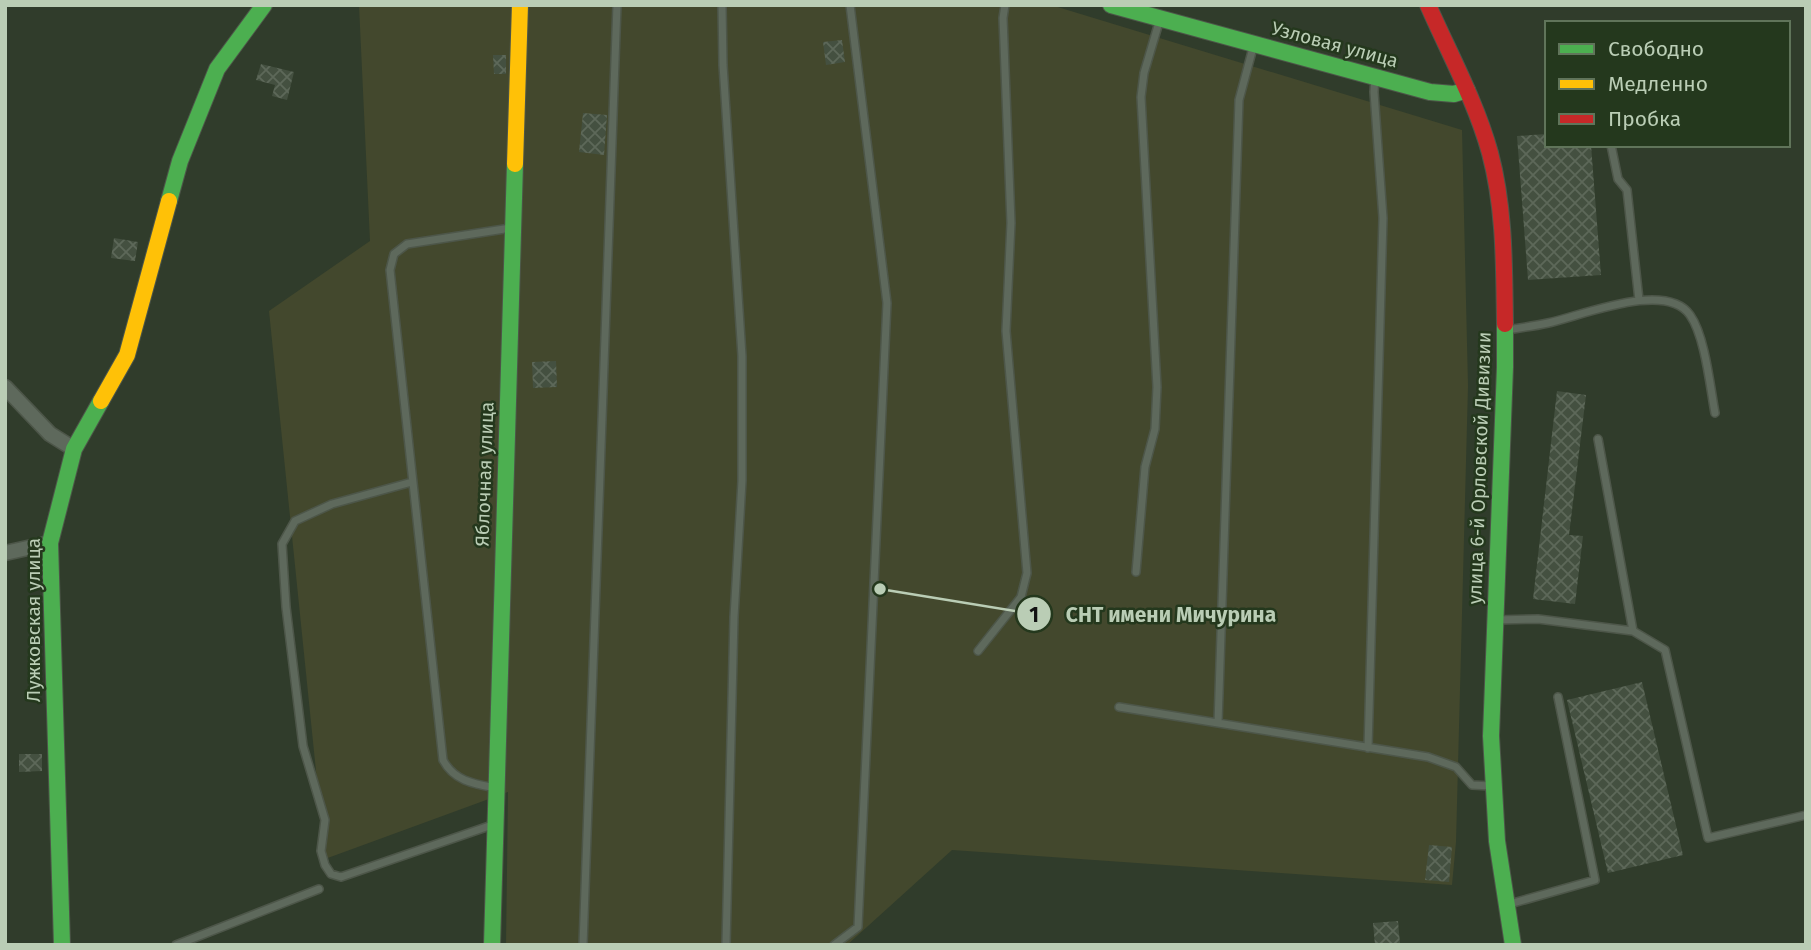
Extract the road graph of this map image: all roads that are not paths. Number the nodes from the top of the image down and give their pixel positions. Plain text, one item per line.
1 (264, 5) edge
2 (520, 5) edge
3 (617, 5) edge
4 (722, 5) edge
5 (850, 5) edge
6 (1005, 5) edge
7 (1111, 5) edge
8 (1428, 5) edge
9 (1160, 19) junction
10 (1254, 44) junction
11 (1375, 77) junction
12 (1467, 90) junction
13 (1611, 147) edge
14 (512, 228) junction
15 (1639, 300) junction
16 (1505, 330) junction
17 (5, 387) edge
18 (1715, 413) dead end
19 (1598, 439) dead end
20 (74, 449) junction
21 (412, 482) junction
22 (50, 543) junction
23 (5, 553) edge
24 (1136, 572) dead end
25 (1495, 620) junction
26 (1633, 631) junction
27 (978, 651) dead end
28 (1558, 697) dead end
29 (1119, 707) dead end
30 (1219, 723) junction
31 (1368, 748) junction
32 (1492, 786) junction
33 (496, 788) junction
34 (1806, 815) edge
35 (495, 824) junction
36 (319, 889) dead end
37 (1506, 905) junction
38 (62, 945) edge
39 (176, 945) edge
40 (492, 945) edge
41 (583, 945) edge
42 (726, 945) edge
43 (834, 945) edge
44 (1513, 945) edge

1 - 20 street, Лужковская улица
2 - 14 street, Яблочная улица
3 - 41 lane
4 - 42 lane
5 - 43 lane
6 - 27 lane
7 - 9 street, Узловая улица
8 - 12 street, улица 6-й Орловской Дивизии
9 - 10 street, Узловая улица
9 - 24 lane
10 - 11 street, Узловая улица
10 - 30 lane
11 - 12 street, Узловая улица
11 - 31 lane
12 - 16 street, улица 6-й Орловской Дивизии
13 - 15 lane
14 - 21 lane
14 - 33 street, Яблочная улица
15 - 16 lane
15 - 18 lane
16 - 25 street, улица 6-й Орловской Дивизии
17 - 20 street
19 - 26 lane
20 - 22 street, Лужковская улица
21 - 33 lane
21 - 35 lane
22 - 23 street
22 - 38 street, Лужковская улица
25 - 26 lane
25 - 32 street, улица 6-й Орловской Дивизии
26 - 34 lane
28 - 37 lane
29 - 30 lane
30 - 31 lane
31 - 32 lane
32 - 37 street, улица 6-й Орловской Дивизии
33 - 35 street, Яблочная улица
35 - 40 street, Яблочная улица
36 - 39 lane
37 - 44 street, улица 6-й Орловской Дивизии

